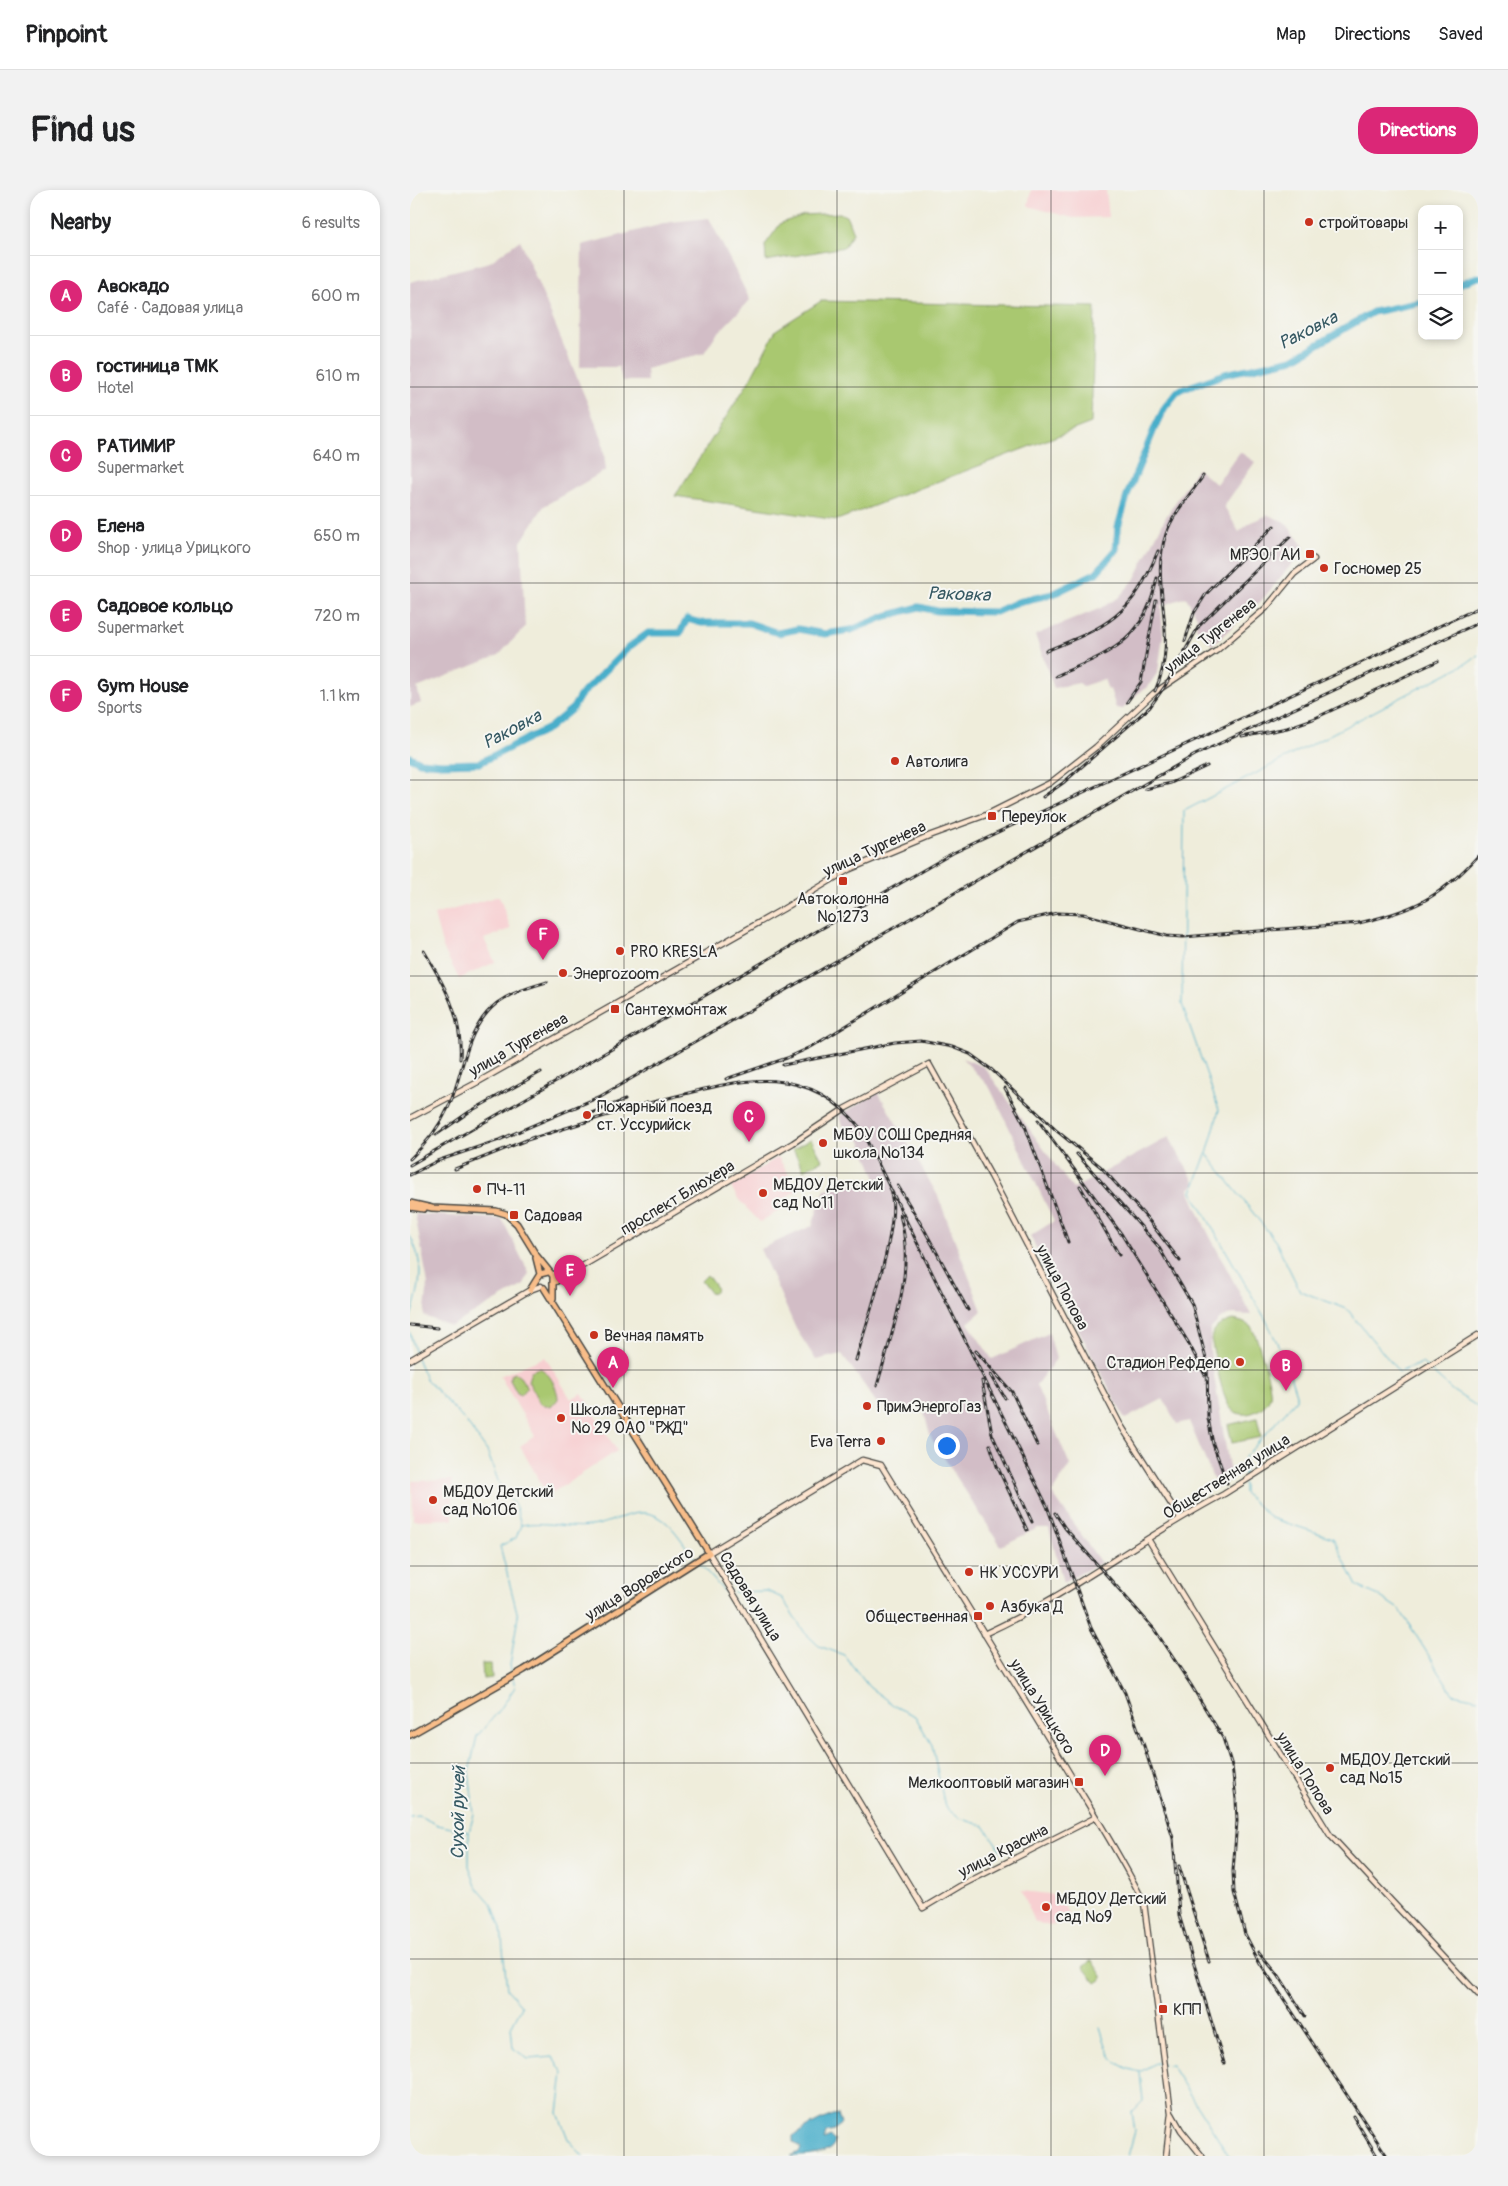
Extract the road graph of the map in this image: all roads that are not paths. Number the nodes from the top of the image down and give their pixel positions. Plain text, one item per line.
1 (1314, 558) dead end
2 (929, 1064) joint
3 (410, 1118) edge
4 (410, 1202) edge
5 (410, 1207) edge
6 (432, 1208) junction
7 (536, 1255) junction
8 (550, 1273) junction
9 (567, 1275) junction
10 (539, 1277) junction
11 (552, 1285) junction
12 (543, 1287) junction
13 (530, 1290) junction
14 (553, 1300) junction
15 (1478, 1335) edge
16 (410, 1360) edge
17 (881, 1465) joint
18 (1180, 1518) junction
19 (1148, 1539) junction
20 (709, 1553) junction
21 (984, 1634) junction
22 (410, 1734) edge
23 (1096, 1817) junction
24 (923, 1908) joint
25 (1478, 1994) edge
26 (1171, 2113) junction
27 (1166, 2156) edge
28 (1202, 2156) edge

1 - 3 street, улица Тургенева
2 - 9 street, проспект Блюхера
2 - 18 street, улица Попова
4 - 6 main road
5 - 6 main road
6 - 7 main road
7 - 8 main road
7 - 10 main road, Садовая улица
8 - 9 street
8 - 10 main road
8 - 11 main road
9 - 11 main road
10 - 12 main road, Садовая улица
10 - 13 main road
11 - 12 main road
11 - 14 main road
12 - 13 street
12 - 14 main road, Садовая улица
13 - 16 street
14 - 20 main road, Садовая улица
15 - 18 street, Общественная улица
17 - 20 street, улица Воровского
17 - 21 street, улица Урицкого
18 - 19 street, Общественная улица
19 - 21 street, Общественная улица
19 - 25 street, улица Попова
20 - 22 main road, улица Воровского
20 - 24 street, Садовая улица
21 - 23 street, улица Урицкого
23 - 24 street, улица Красина
23 - 26 street, улица Урицкого
26 - 27 street, улица Урицкого
26 - 28 street

